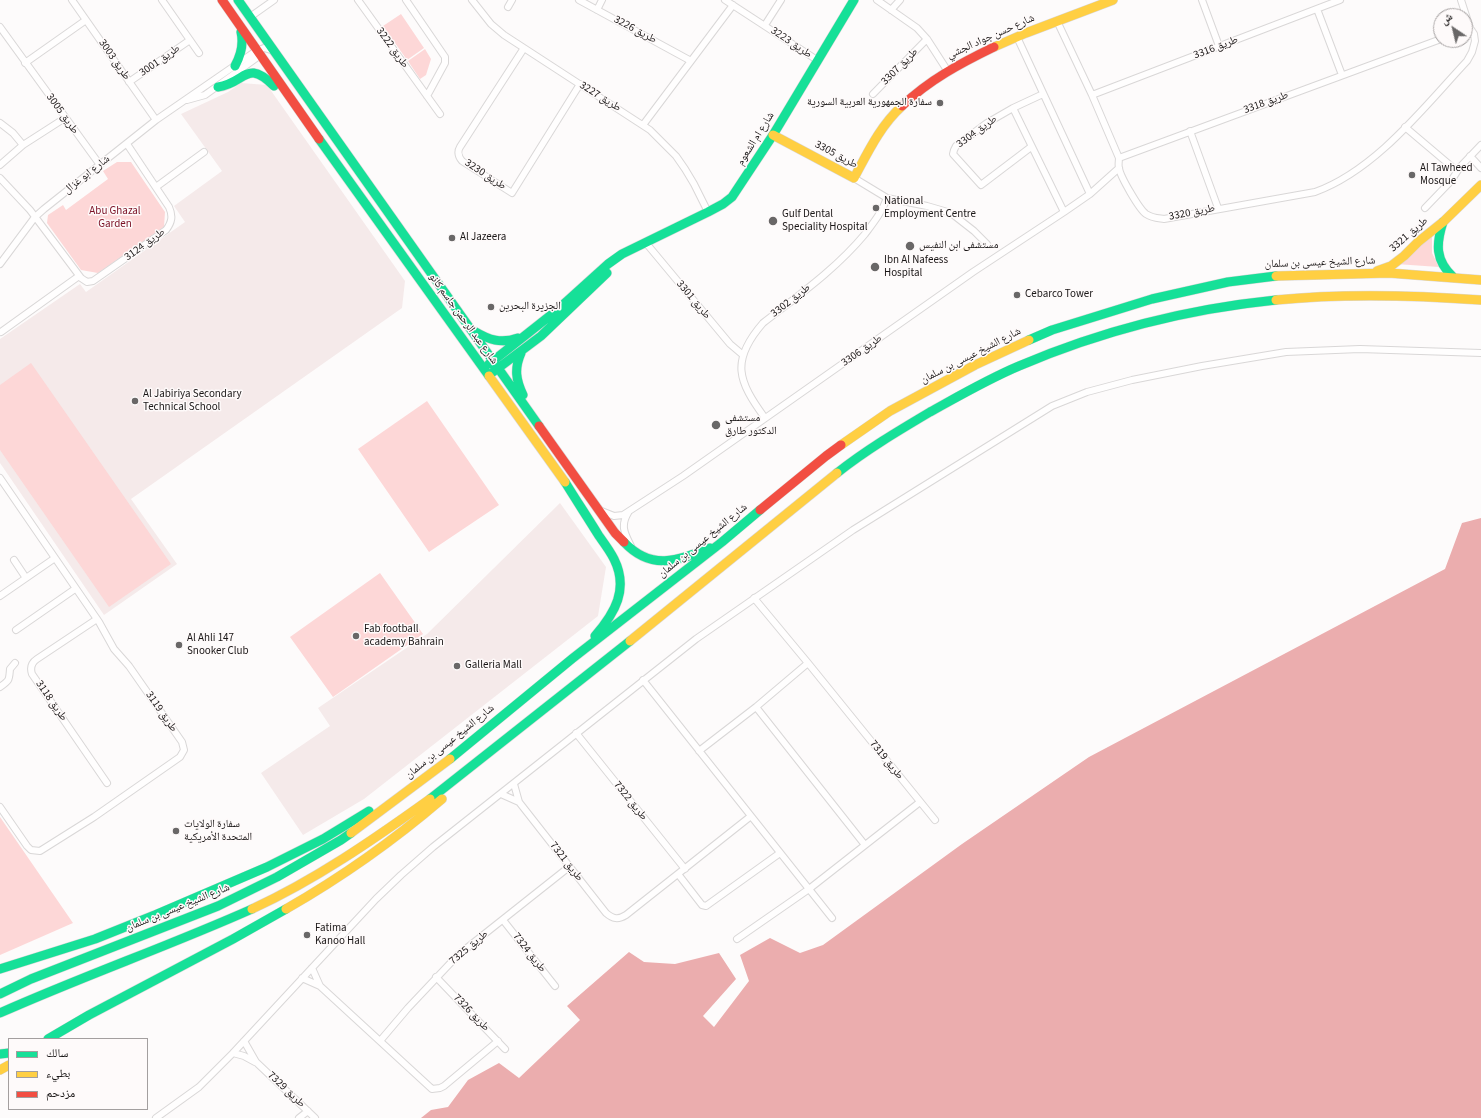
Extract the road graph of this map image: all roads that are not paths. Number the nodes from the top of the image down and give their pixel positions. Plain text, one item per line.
1 (72, 0) edge
2 (162, 0) edge
3 (222, 0) edge
4 (238, 0) edge
5 (274, 0) edge
6 (358, 0) edge
7 (406, 0) edge
8 (472, 0) edge
9 (512, 0) edge
10 (578, 0) edge
11 (602, 0) edge
12 (725, 0) edge
13 (781, 0) edge
14 (854, 0) edge
15 (877, 0) edge
16 (900, 0) edge
17 (1113, 0) edge
18 (1202, 0) edge
19 (1340, 0) edge
20 (733, 5) junction
21 (508, 7) dead end
22 (1317, 9) junction
23 (229, 10) junction
24 (597, 10) junction
25 (892, 10) junction
26 (250, 17) junction
27 (86, 20) junction
28 (1058, 21) junction
29 (238, 25) junction
30 (765, 25) junction
31 (0, 27) edge
32 (1473, 33) edge
33 (1017, 37) junction
34 (265, 39) junction
35 (927, 39) junction
36 (190, 40) junction
37 (1433, 42) edge
38 (1219, 46) junction
39 (524, 48) junction
40 (274, 51) junction
41 (260, 52) junction
42 (199, 53) dead end
43 (816, 60) junction
44 (691, 61) junction
45 (26, 63) junction
46 (235, 66) junction
47 (947, 70) junction
48 (1342, 75) junction
49 (129, 82) junction
50 (580, 84) junction
51 (218, 87) junction
52 (873, 94) dead end
53 (1043, 94) junction
54 (1092, 95) junction
55 (426, 96) junction
56 (186, 100) junction
57 (294, 105) junction
58 (1013, 108) junction
59 (440, 114) dead end
60 (65, 118) junction
61 (156, 120) junction
62 (0, 123) edge
63 (643, 125) junction
64 (1405, 127) junction
65 (1190, 131) junction
66 (773, 135) junction
67 (127, 144) junction
68 (23, 145) junction
69 (1481, 145) edge
70 (1031, 146) junction
71 (204, 152) dead end
72 (1470, 156) junction
73 (1119, 158) junction
74 (0, 165) edge
75 (100, 165) junction
76 (1119, 168) junction
77 (1481, 168) edge
78 (1457, 171) junction
79 (0, 178) edge
80 (854, 178) junction
81 (1481, 185) edge
82 (156, 187) junction
83 (1090, 194) junction
84 (888, 198) junction
85 (1218, 208) junction
86 (1425, 208) dead end
87 (708, 212) junction
88 (1064, 212) junction
89 (35, 217) junction
90 (1443, 222) junction
91 (646, 243) junction
92 (987, 244) dead end
93 (637, 247) junction
94 (0, 264) edge
95 (1368, 273) junction
96 (79, 276) junction
97 (1453, 277) junction
98 (1481, 280) edge
99 (1481, 300) edge
100 (470, 329) junction
101 (1, 332) edge
102 (527, 335) junction
103 (521, 352) junction
104 (1481, 353) edge
105 (743, 355) junction
106 (495, 365) junction
107 (486, 372) junction
108 (530, 411) junction
109 (765, 418) junction
110 (0, 478) edge
111 (599, 510) junction
112 (628, 513) junction
113 (722, 542) junction
114 (634, 552) junction
115 (55, 558) junction
116 (14, 560) dead end
117 (26, 578) junction
118 (76, 589) junction
119 (0, 596) edge
120 (754, 598) junction
121 (97, 618) junction
122 (16, 630) dead end
123 (573, 658) junction
124 (15, 663) dead end
125 (808, 663) junction
126 (643, 680) junction
127 (0, 687) edge
128 (756, 707) junction
129 (576, 733) junction
130 (699, 751) junction
131 (453, 782) junction
132 (107, 783) dead end
133 (514, 784) junction
134 (501, 794) junction
135 (401, 796) junction
136 (518, 802) junction
137 (920, 802) junction
138 (0, 807) edge
139 (751, 816) junction
140 (935, 820) dead end
141 (865, 845) junction
142 (780, 853) junction
143 (569, 867) junction
144 (685, 869) junction
145 (678, 874) junction
146 (809, 889) junction
147 (832, 918) dead end
148 (503, 920) junction
149 (737, 940) dead end
150 (33, 959) junction
151 (312, 968) junction
152 (0, 970) edge
153 (0, 974) edge
154 (302, 978) junction
155 (436, 978) junction
156 (320, 986) junction
157 (555, 986) dead end
158 (0, 994) edge
159 (0, 1012) edge
160 (49, 1038) edge
161 (244, 1041) junction
162 (380, 1041) junction
163 (498, 1041) junction
164 (505, 1049) dead end
165 (233, 1053) junction
166 (256, 1062) junction
167 (308, 1112) junction
168 (156, 1118) edge
169 (299, 1118) edge
170 (315, 1118) edge

1 - 27 street, طريق 3003
2 - 36 street, طريق 3001
3 - 23 main road, شارع عبد الرحمن جاسم كانو
4 - 26 main road, شارع عبد الرحمن جاسم كانو
5 - 26 street
6 - 55 street, طريق 3222
7 - 55 street
8 - 39 street, طريق 3227
9 - 21 street
10 - 24 street, طريق 3226
11 - 24 street
12 - 20 street, طريق 3223
13 - 30 street, طريق 3223
14 - 43 main road, شارع ام الشعوم
15 - 25 street, طريق 3307
16 - 25 street
17 - 28 main road, شارع حسن جواد الجشي
18 - 38 street
19 - 22 street, طريق 3316
20 - 30 street, طريق 3223
20 - 44 street
22 - 38 street, طريق 3316
22 - 48 street
23 - 26 main road
23 - 29 main road, شارع عبد الرحمن جاسم كانو
24 - 44 street, طريق 3226
25 - 35 street, طريق 3307
26 - 34 main road, شارع عبد الرحمن جاسم كانو
27 - 45 street
27 - 49 street, طريق 3003
28 - 33 main road, شارع حسن جواد الجشي
28 - 54 street, طريق 3320
29 - 41 main road, شارع عبد الرحمن جاسم كانو
29 - 46 main road
30 - 43 street, طريق 3223
31 - 45 street, طريق 3005
32 - 64 street, طريق 3320
33 - 47 main road, شارع حسن جواد الجشي
33 - 53 street
34 - 40 main road, شارع عبد الرحمن جاسم كانو
34 - 41 street
35 - 47 street, طريق 3307
35 - 52 street, طريق 3307
36 - 42 street, طريق 3001
36 - 49 street, طريق 3001
37 - 48 street, طريق 3318
38 - 54 street, طريق 3316
39 - 50 street, طريق 3227
39 - 50 street, طريق 3230
40 - 41 street
40 - 100 main road, شارع عبد الرحمن جاسم كانو
41 - 46 street, شارع ابو غزال
41 - 51 street, شارع ابو غزال
41 - 57 main road, شارع عبد الرحمن جاسم كانو
43 - 66 main road, شارع ام الشعوم
44 - 63 street
45 - 60 street, طريق 3005
46 - 56 street, شارع ابو غزال
47 - 80 main road, شارع حسن جواد الجشي
48 - 65 street, طريق 3318
49 - 61 street, طريق 3003
50 - 63 street, طريق 3227
51 - 56 street, شارع ابو غزال
51 - 57 main road
53 - 58 street, طريق 3304
53 - 83 street
54 - 73 street, طريق 3320
55 - 59 street, طريق 3222
56 - 61 street, شارع ابو غزال
57 - 107 main road, شارع عبد الرحمن جاسم كانو
58 - 70 street
58 - 70 street, طريق 3304
60 - 68 street
60 - 75 street, طريق 3005
61 - 67 street, شارع ابو غزال
62 - 68 street
63 - 87 street, طريق 3227
64 - 78 street
64 - 85 street, طريق 3320
65 - 73 street, طريق 3318
65 - 85 street
66 - 80 main road, طريق 3305
66 - 87 main road, شارع ام الشعوم
67 - 75 street, شارع ابو غزال
67 - 82 street, طريق 3124
68 - 74 street
69 - 72 street
70 - 88 street
71 - 82 street
72 - 77 street
72 - 78 street
73 - 76 street, طريق 3320
75 - 89 street, شارع ابو غزال
76 - 83 street, طريق 3306
76 - 85 street, طريق 3320
78 - 86 street
79 - 89 street
80 - 84 street, طريق 3305
81 - 90 main road, طريق 3321
82 - 96 street, طريق 3124
83 - 88 street, طريق 3306
84 - 92 street
84 - 105 street, طريق 3302
87 - 91 main road, شارع ام الشعوم
88 - 109 street, طريق 3306
89 - 94 street, شارع ابو غزال
89 - 96 street
90 - 95 main road, طريق 3321
90 - 97 main road, طريق 3321
91 - 93 main road, شارع ام الشعوم
91 - 105 street, طريق 3301
93 - 102 main road, شارع ام الشعوم
93 - 103 main road, شارع ام الشعوم
95 - 97 main road, شارع الشيخ عيسى بن سلمان
95 - 113 main road, شارع الشيخ عيسى بن سلمان
96 - 101 street
97 - 98 main road, شارع الشيخ عيسى بن سلمان
99 - 131 main road
100 - 102 main road
100 - 106 main road, شارع عبد الرحمن جاسم كانو
102 - 106 main road, شارع ام الشعوم
103 - 106 main road, شارع ام الشعوم
103 - 108 main road
104 - 120 street
105 - 109 street, طريق 3302
106 - 107 main road, شارع ام الشعوم
106 - 108 main road, شارع عبد الرحمن جاسم كانو
107 - 123 main road, شارع عبد الرحمن جاسم كانو
108 - 111 main road, شارع عبد الرحمن جاسم كانو
109 - 112 street, طريق 3306
110 - 115 street, طريق 3119
111 - 112 street
111 - 114 main road, شارع عبد الرحمن جاسم كانو
112 - 114 street
113 - 114 main road, شارع عبد الرحمن جاسم كانو
113 - 123 main road, شارع الشيخ عيسى بن سلمان
115 - 117 street
115 - 118 street, طريق 3119
116 - 117 street
117 - 119 street
118 - 121 street, طريق 3119
118 - 122 street
120 - 125 street, طريق 7319
120 - 126 street
121 - 132 street, طريق 3118
121 - 138 street, طريق 3119
123 - 135 main road, شارع الشيخ عيسى بن سلمان
124 - 127 street
125 - 128 street
125 - 137 street, طريق 7319
126 - 129 street
126 - 130 street
128 - 130 street
128 - 141 street
129 - 133 street
129 - 144 street, طريق 7322
130 - 139 street
131 - 159 main road
131 - 160 main road
133 - 134 street
133 - 136 street, طريق 7321
134 - 136 street, طريق 7321
134 - 151 street
135 - 150 main road
135 - 158 main road, شارع الشيخ عيسى بن سلمان
136 - 143 street, طريق 7321
137 - 140 street, طريق 7319
137 - 141 street
139 - 142 street
139 - 144 street
141 - 146 street
142 - 145 street
142 - 146 street
143 - 145 street, طريق 7321
143 - 148 street, طريق 7325
144 - 145 street
146 - 147 street
146 - 149 street
148 - 155 street, طريق 7325
148 - 157 street, طريق 7324
150 - 152 main road
150 - 153 main road
151 - 154 street
151 - 156 street
154 - 156 street
154 - 161 street
155 - 162 street, طريق 7325
155 - 163 street, طريق 7326
156 - 162 street
161 - 165 street
161 - 166 street, طريق 7329
162 - 163 street
163 - 164 street, طريق 7326
165 - 166 street, طريق 7329
165 - 168 street
166 - 167 street, طريق 7329
167 - 169 street
167 - 170 street, طريق 7329

